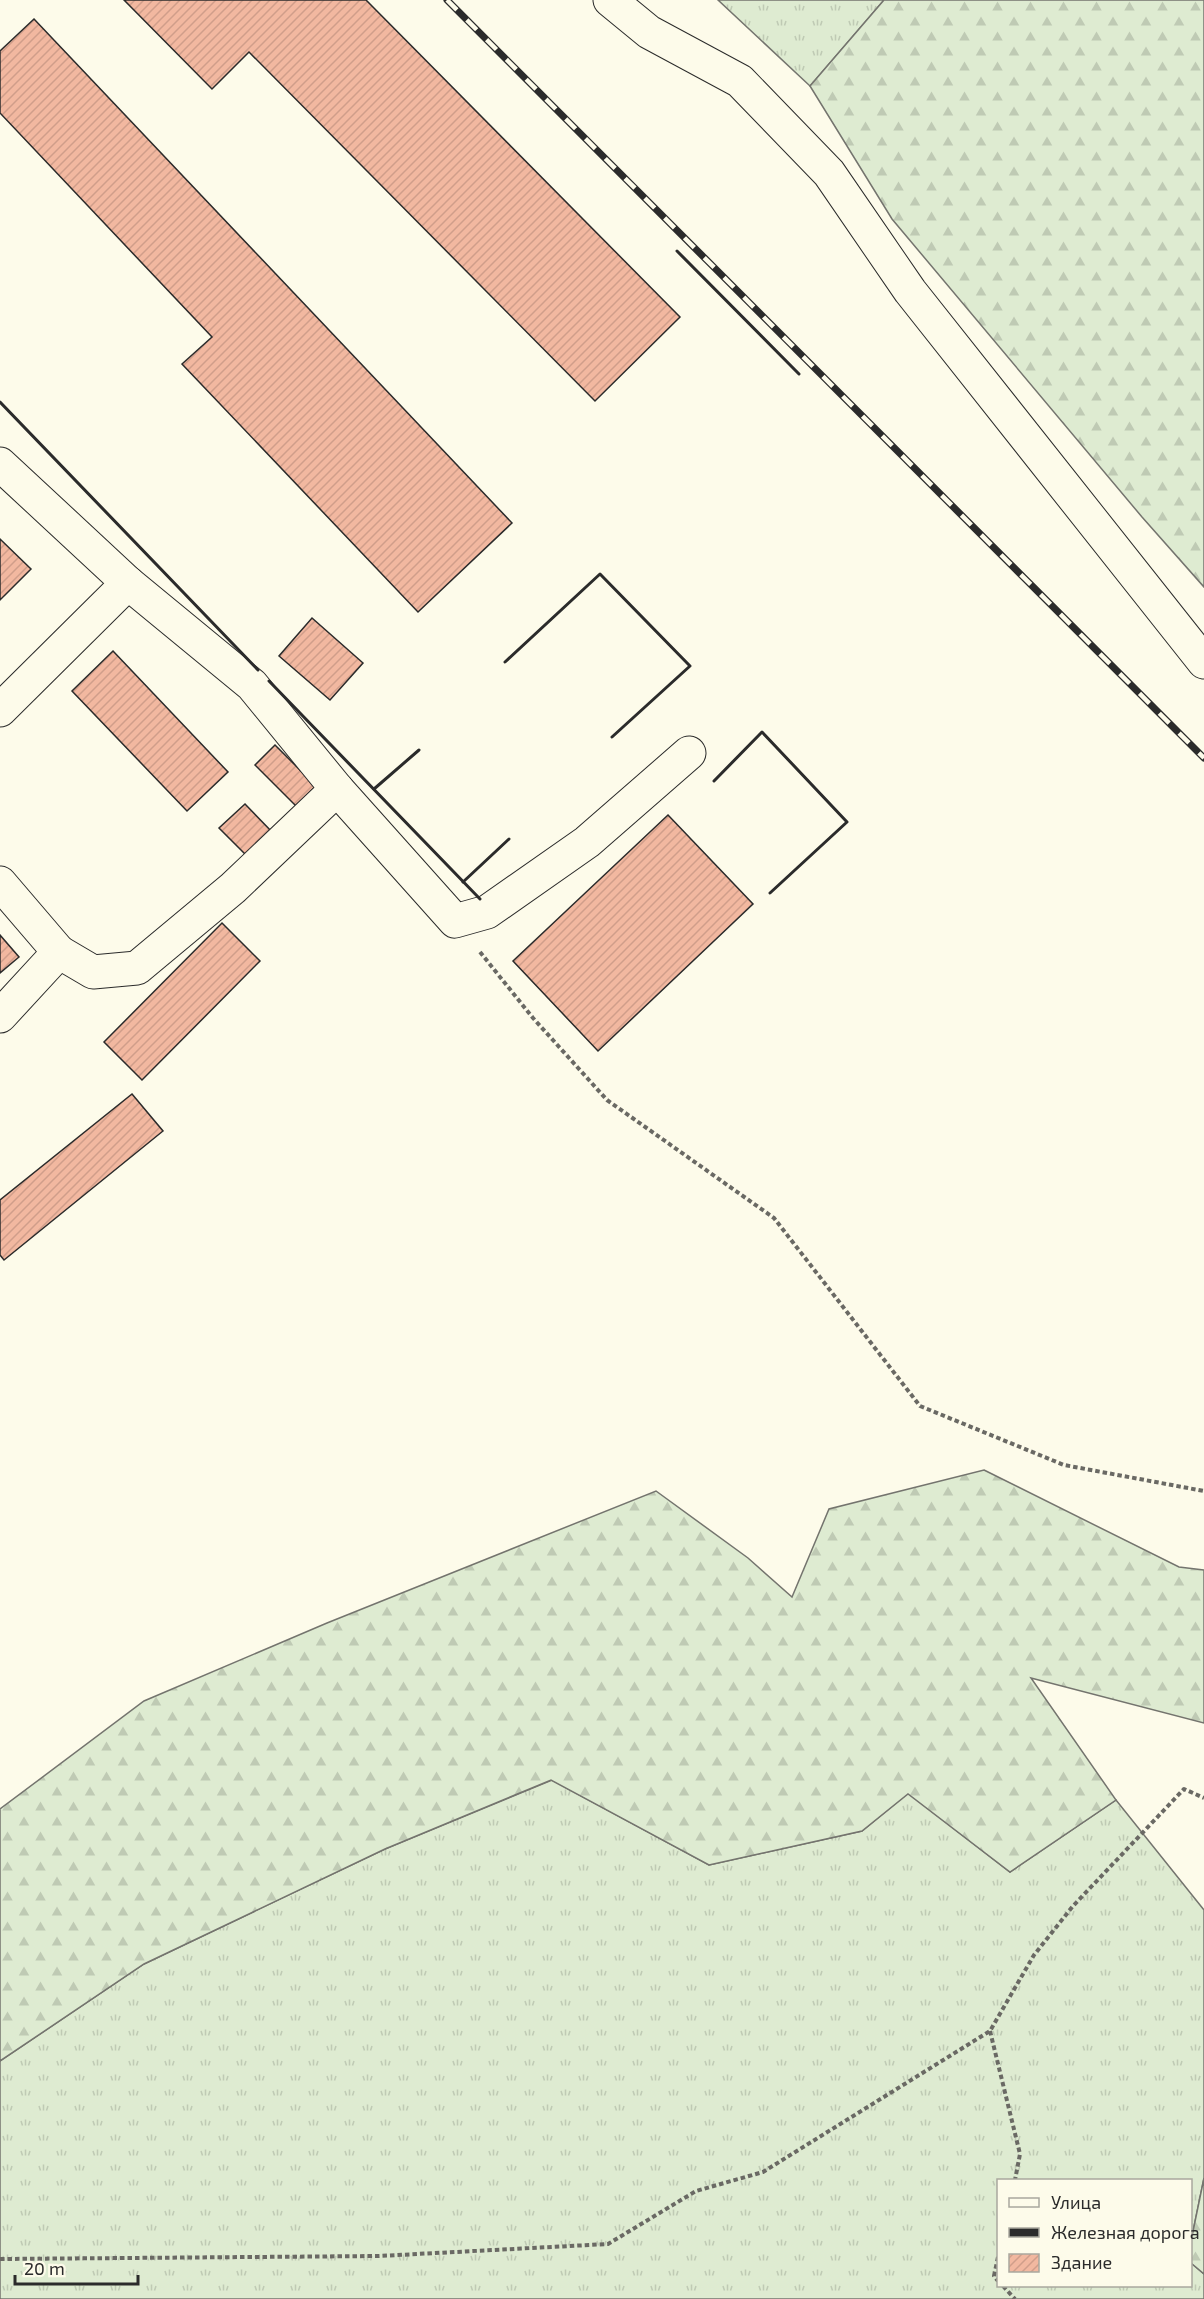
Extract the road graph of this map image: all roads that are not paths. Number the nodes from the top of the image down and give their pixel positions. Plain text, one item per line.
1 (610, 0) edge
2 (0, 464) edge
3 (128, 583) junction
4 (1204, 662) edge
5 (0, 710) edge
6 (689, 753) dead end
7 (337, 789) junction
8 (0, 883) edge
9 (59, 952) junction
10 (0, 1016) edge

1 - 4 street
2 - 3 street
3 - 5 street
3 - 7 street
6 - 7 street
7 - 9 street
8 - 9 street
9 - 10 street

